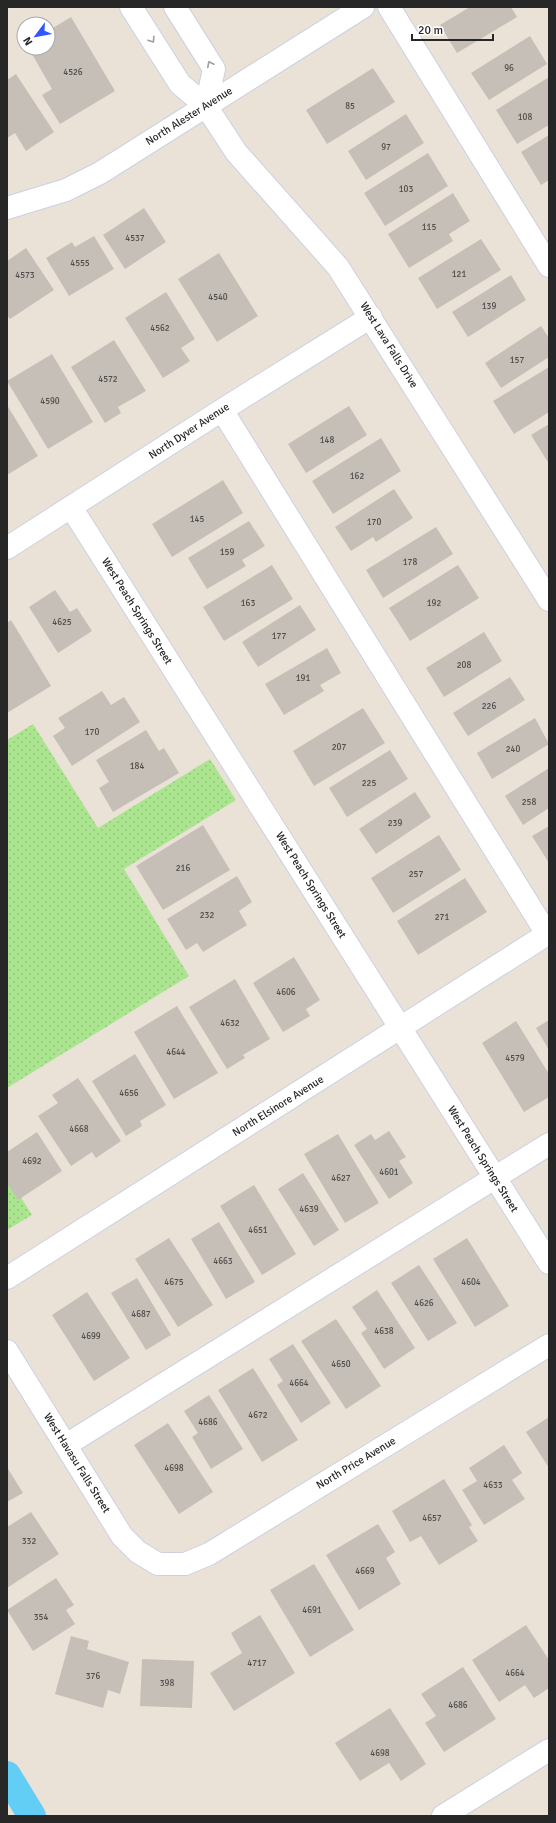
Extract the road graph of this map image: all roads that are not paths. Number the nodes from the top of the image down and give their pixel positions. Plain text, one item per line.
1 (131, 7) edge
2 (175, 7) edge
3 (363, 7) edge
4 (388, 7) edge
5 (206, 106) junction
6 (7, 208) edge
7 (549, 266) edge
8 (371, 317) junction
9 (222, 410) junction
10 (71, 506) junction
11 (7, 548) edge
12 (549, 600) edge
13 (548, 934) edge
14 (402, 1028) junction
15 (549, 1144) edge
16 (496, 1178) junction
17 (549, 1263) edge
18 (7, 1278) edge
19 (549, 1345) edge
20 (7, 1351) edge
21 (66, 1446) junction
22 (158, 1564) joint
23 (549, 1750) edge
24 (444, 1816) edge

1 -> 5 street, West Lava Falls Drive
5 -> 2 street
3 - 5 street, North Alester Avenue
4 - 7 street
5 - 6 street, North Alester Avenue
5 - 8 street, West Lava Falls Drive
8 - 9 street, North Dyver Avenue
8 - 12 street, West Lava Falls Drive
9 - 10 street, North Dyver Avenue
9 - 13 street
10 - 11 street, North Dyver Avenue
10 - 14 street, West Peach Springs Street
13 - 14 street, North Elsinore Avenue
14 - 16 street, West Peach Springs Street
14 - 18 street, North Elsinore Avenue
15 - 16 street
16 - 17 street, West Peach Springs Street
16 - 21 street
19 - 22 street, North Price Avenue
20 - 21 street, West Havasu Falls Street
21 - 22 street, West Havasu Falls Street
23 - 24 street

